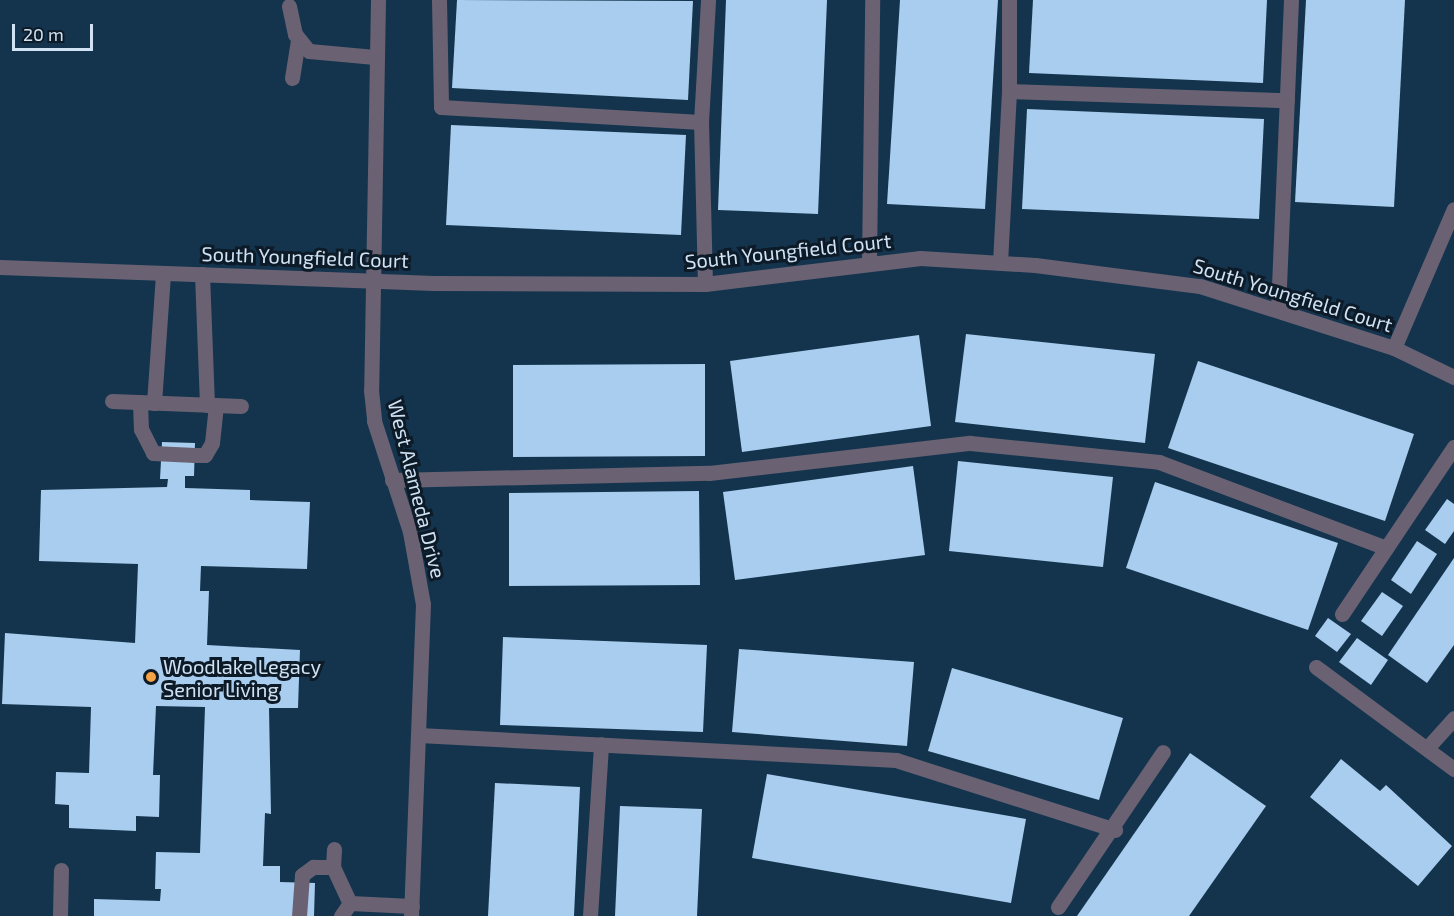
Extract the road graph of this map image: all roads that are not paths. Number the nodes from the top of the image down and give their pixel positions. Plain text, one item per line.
1 (378, 0) edge
2 (439, 0) edge
3 (708, 0) edge
4 (872, 0) edge
5 (1009, 0) edge
6 (1291, 0) edge
7 (290, 6) dead end
8 (298, 39) junction
9 (375, 57) junction
10 (291, 78) dead end
11 (1009, 91) junction
12 (1287, 100) junction
13 (701, 122) junction
14 (1454, 208) edge
15 (1000, 263) junction
16 (869, 264) junction
17 (0, 267) edge
18 (163, 273) junction
19 (202, 274) junction
20 (370, 279) junction
21 (705, 284) junction
22 (1278, 310) junction
23 (1394, 348) junction
24 (1454, 376) edge
25 (112, 401) dead end
26 (147, 403) junction
27 (212, 405) junction
28 (241, 406) dead end
29 (1454, 447) edge
30 (392, 480) junction
31 (1386, 548) junction
32 (1342, 614) dead end
33 (1316, 667) dead end
34 (1454, 717) edge
35 (419, 735) junction
36 (601, 744) junction
37 (1428, 747) junction
38 (1163, 752) dead end
39 (1454, 769) edge
40 (1115, 830) junction
41 (334, 849) dead end
42 (333, 867) junction
43 (61, 870) dead end
44 (1058, 907) dead end
45 (345, 910) edge
46 (411, 911) edge
47 (60, 916) edge
48 (299, 916) edge
49 (590, 916) edge

1 - 9 street, West Alameda Drive
2 - 13 street
3 - 13 street
4 - 16 street
5 - 11 street
6 - 12 street
7 - 8 street
8 - 9 street
8 - 10 street
9 - 20 street, West Alameda Drive
11 - 12 street
11 - 15 street
12 - 22 street
13 - 21 street
14 - 23 street
15 - 16 street, South Youngfield Court
15 - 22 street, South Youngfield Court
16 - 21 street, South Youngfield Court
17 - 18 street, South Youngfield Court
18 - 19 street, South Youngfield Court
18 - 26 street
19 - 20 street, South Youngfield Court
19 - 27 street
20 - 21 street, South Youngfield Court
20 - 30 street, West Alameda Drive
22 - 23 street, South Youngfield Court
23 - 24 street, South Youngfield Court
25 - 26 street
26 - 27 street
26 - 27 street
27 - 28 street
29 - 31 street
30 - 31 street
30 - 35 street, West Alameda Drive
31 - 32 street
33 - 37 street
34 - 37 street
35 - 36 street
35 - 46 street, West Alameda Drive
36 - 40 street
36 - 49 street
37 - 39 street
38 - 40 street
40 - 44 street
41 - 42 street
42 - 45 street
42 - 48 street
43 - 47 street
45 - 46 street

